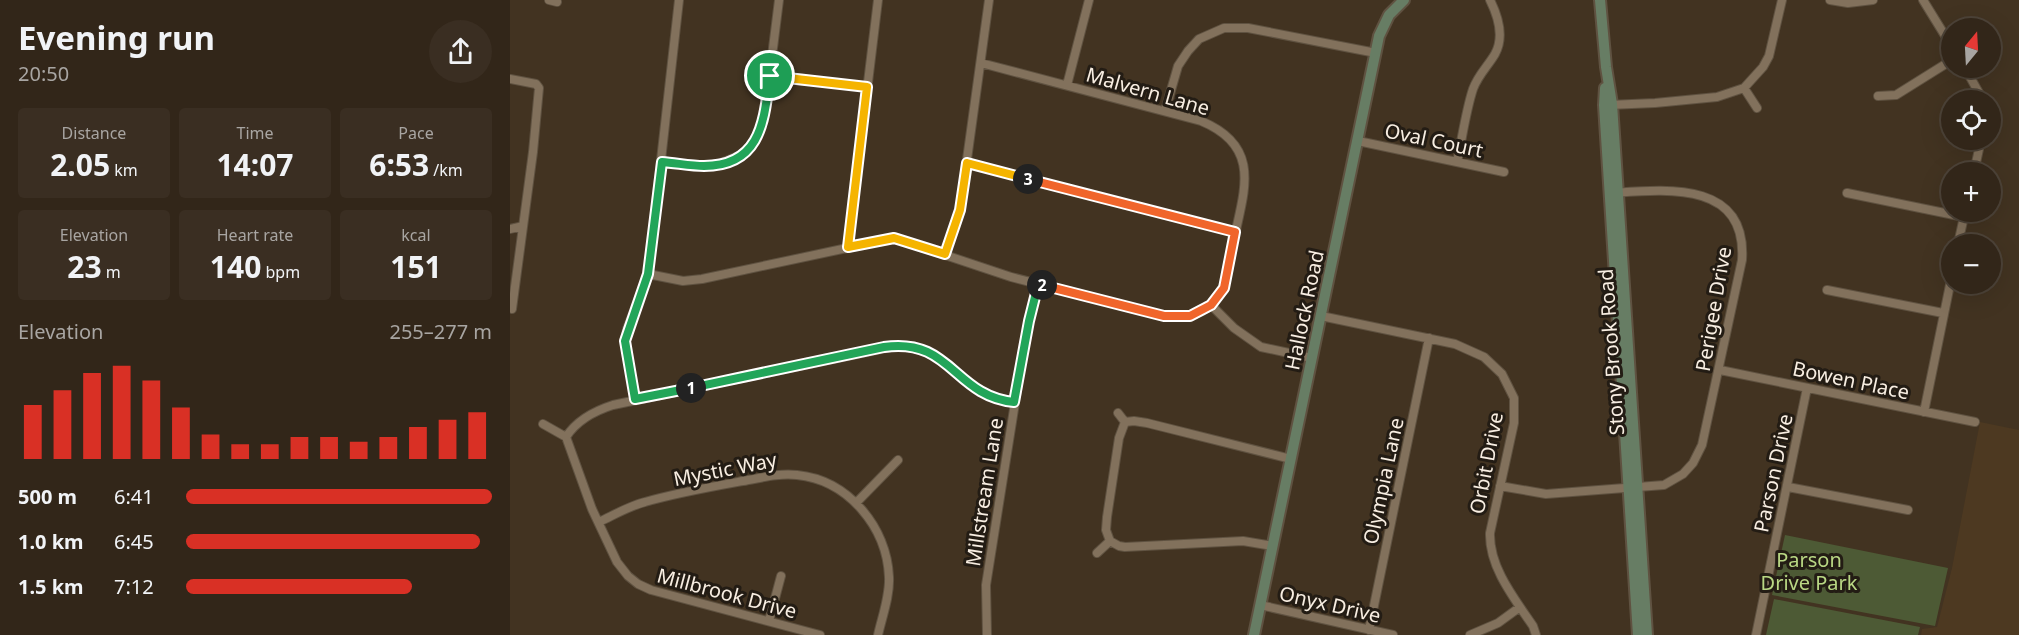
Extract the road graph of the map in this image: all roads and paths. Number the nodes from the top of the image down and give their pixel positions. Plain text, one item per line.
1 (680, 0) edge
2 (779, 0) edge
3 (878, 0) edge
4 (989, 0) edge
5 (1089, 0) edge
6 (1404, 0) edge
7 (1490, 0) edge
8 (1600, 0) edge
9 (1782, 0) edge
10 (1830, 0) edge
11 (1873, 0) edge
12 (1923, 0) edge
13 (1941, 29) edge
14 (1376, 53) junction
15 (981, 63) junction
16 (1941, 67) edge
17 (770, 76) junction
18 (510, 79) edge
19 (1067, 85) junction
20 (867, 87) junction
21 (1744, 88) junction
22 (1878, 96) dead end
23 (1608, 105) junction
24 (1757, 108) dead end
25 (1165, 111) junction
26 (1358, 141) junction
27 (662, 162) junction
28 (1457, 162) junction
29 (967, 163) junction
30 (1504, 172) dead end
31 (1614, 193) junction
32 (1847, 193) dead end
33 (1941, 210) edge
34 (523, 226) junction
35 (510, 229) edge
36 (1235, 232) junction
37 (848, 247) junction
38 (945, 254) junction
39 (648, 274) junction
40 (1038, 285) junction
41 (1827, 290) dead end
42 (1948, 294) edge
43 (1211, 305) junction
44 (512, 309) dead end
45 (1943, 313) junction
46 (1321, 316) junction
47 (1429, 338) junction
48 (1312, 358) junction
49 (1720, 370) junction
50 (1807, 388) junction
51 (635, 399) junction
52 (1014, 402) junction
53 (1118, 412) dead end
54 (1924, 412) junction
55 (1975, 422) dead end
56 (1125, 423) junction
57 (543, 424) dead end
58 (566, 437) junction
59 (1291, 459) junction
60 (898, 460) dead end
61 (1500, 486) junction
62 (1788, 487) junction
63 (1633, 488) junction
64 (856, 503) junction
65 (1908, 510) dead end
66 (599, 522) junction
67 (1110, 540) junction
68 (1273, 546) junction
69 (1097, 553) dead end
70 (781, 576) dead end
71 (1260, 605) junction
72 (1520, 607) junction
73 (1642, 620) junction
74 (769, 621) junction
75 (1369, 630) junction
76 (820, 635) edge
77 (878, 635) edge
78 (987, 635) edge
79 (1254, 635) edge
80 (1393, 635) edge
81 (1470, 635) edge
82 (1536, 635) edge
83 (1638, 635) edge
84 (1647, 635) edge
85 (1756, 635) edge

1 - 27 street
2 - 17 street
3 - 20 street
4 - 15 street
5 - 19 street
6 - 14 street, Hallock Road
7 - 28 street
8 - 23 street, Stony Brook Road
9 - 21 street
10 - 11 street
12 - 13 street
14 - 25 street
14 - 26 street, Hallock Road
15 - 19 street, Malvern Lane
15 - 29 street
16 - 22 street
17 - 20 street
17 - 27 street
18 - 34 street
19 - 25 street, Malvern Lane
20 - 37 street
21 - 23 street
21 - 24 street
23 - 31 street, Stony Brook Road
25 - 36 street, Malvern Lane
26 - 28 street, Oval Court
26 - 46 street, Hallock Road
27 - 39 street
28 - 30 street, Oval Court
29 - 36 street
29 - 38 street
31 - 49 street, Perigee Drive
31 - 63 street, Stony Brook Road
32 - 33 street
34 - 35 street
34 - 44 street
36 - 43 street, Malvern Lane
37 - 38 street
37 - 39 street
38 - 40 street
39 - 51 street
40 - 43 street
40 - 52 street, Millstream Lane
41 - 45 street
42 - 45 street
43 - 48 street
45 - 54 street
46 - 47 street, Orbit Drive
46 - 48 street, Hallock Road
47 - 61 street, Orbit Drive
47 - 75 street, Olympia Lane
48 - 59 street, Hallock Road
49 - 50 street, Bowen Place
49 - 63 street, Perigee Drive
50 - 54 street, Bowen Place
50 - 62 street, Parson Drive
51 - 52 street
51 - 58 street
52 - 78 street, Millstream Lane
53 - 56 street
54 - 55 street, Bowen Place
56 - 59 street
56 - 67 street
57 - 58 street
58 - 66 street, Millbrook Drive
59 - 68 street, Hallock Road
60 - 64 street
61 - 63 street, Perigee Drive
61 - 72 street, Orbit Drive
62 - 65 street
62 - 85 street, Parson Drive
63 - 73 street, Stony Brook Road
64 - 66 street, Mystic Way
64 - 77 street, Mystic Way
66 - 74 street, Millbrook Drive
67 - 68 street
67 - 69 street
68 - 71 street, Hallock Road
70 - 74 street
71 - 75 street, Onyx Drive
71 - 79 street, Hallock Road
72 - 81 street
72 - 82 street, Orbit Drive
73 - 83 street, Stony Brook Road
73 - 84 street, Stony Brook Road
74 - 76 street, Millbrook Drive
75 - 80 street, Onyx Drive

